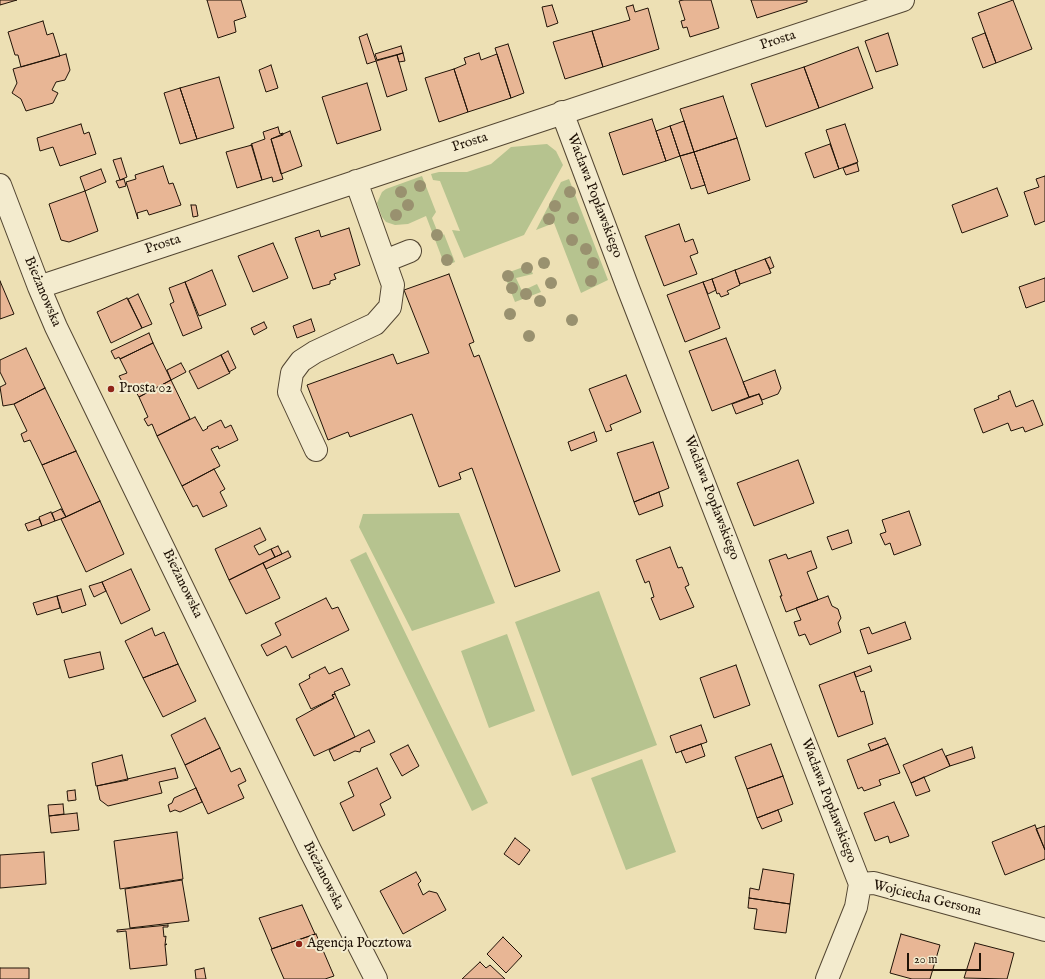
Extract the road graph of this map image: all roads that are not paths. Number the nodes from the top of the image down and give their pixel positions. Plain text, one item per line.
1 (903, 0) edge
2 (860, 6) edge
3 (562, 112) junction
4 (356, 181) junction
5 (0, 184) edge
6 (410, 251) dead end
7 (385, 261) junction
8 (39, 287) junction
9 (316, 450) dead end
10 (860, 884) junction
11 (1045, 930) edge
12 (376, 979) edge
13 (826, 979) edge

1 - 2 street, Prosta
2 - 3 street, Prosta
3 - 4 street, Prosta
3 - 10 street, Wacława Popławskiego
4 - 7 street
4 - 8 street, Prosta
5 - 8 street, Bieżanowska
6 - 7 street
7 - 9 street
8 - 12 street, Bieżanowska
10 - 11 street, Wojciecha Gersona
10 - 13 street, Wojciecha Gersona

